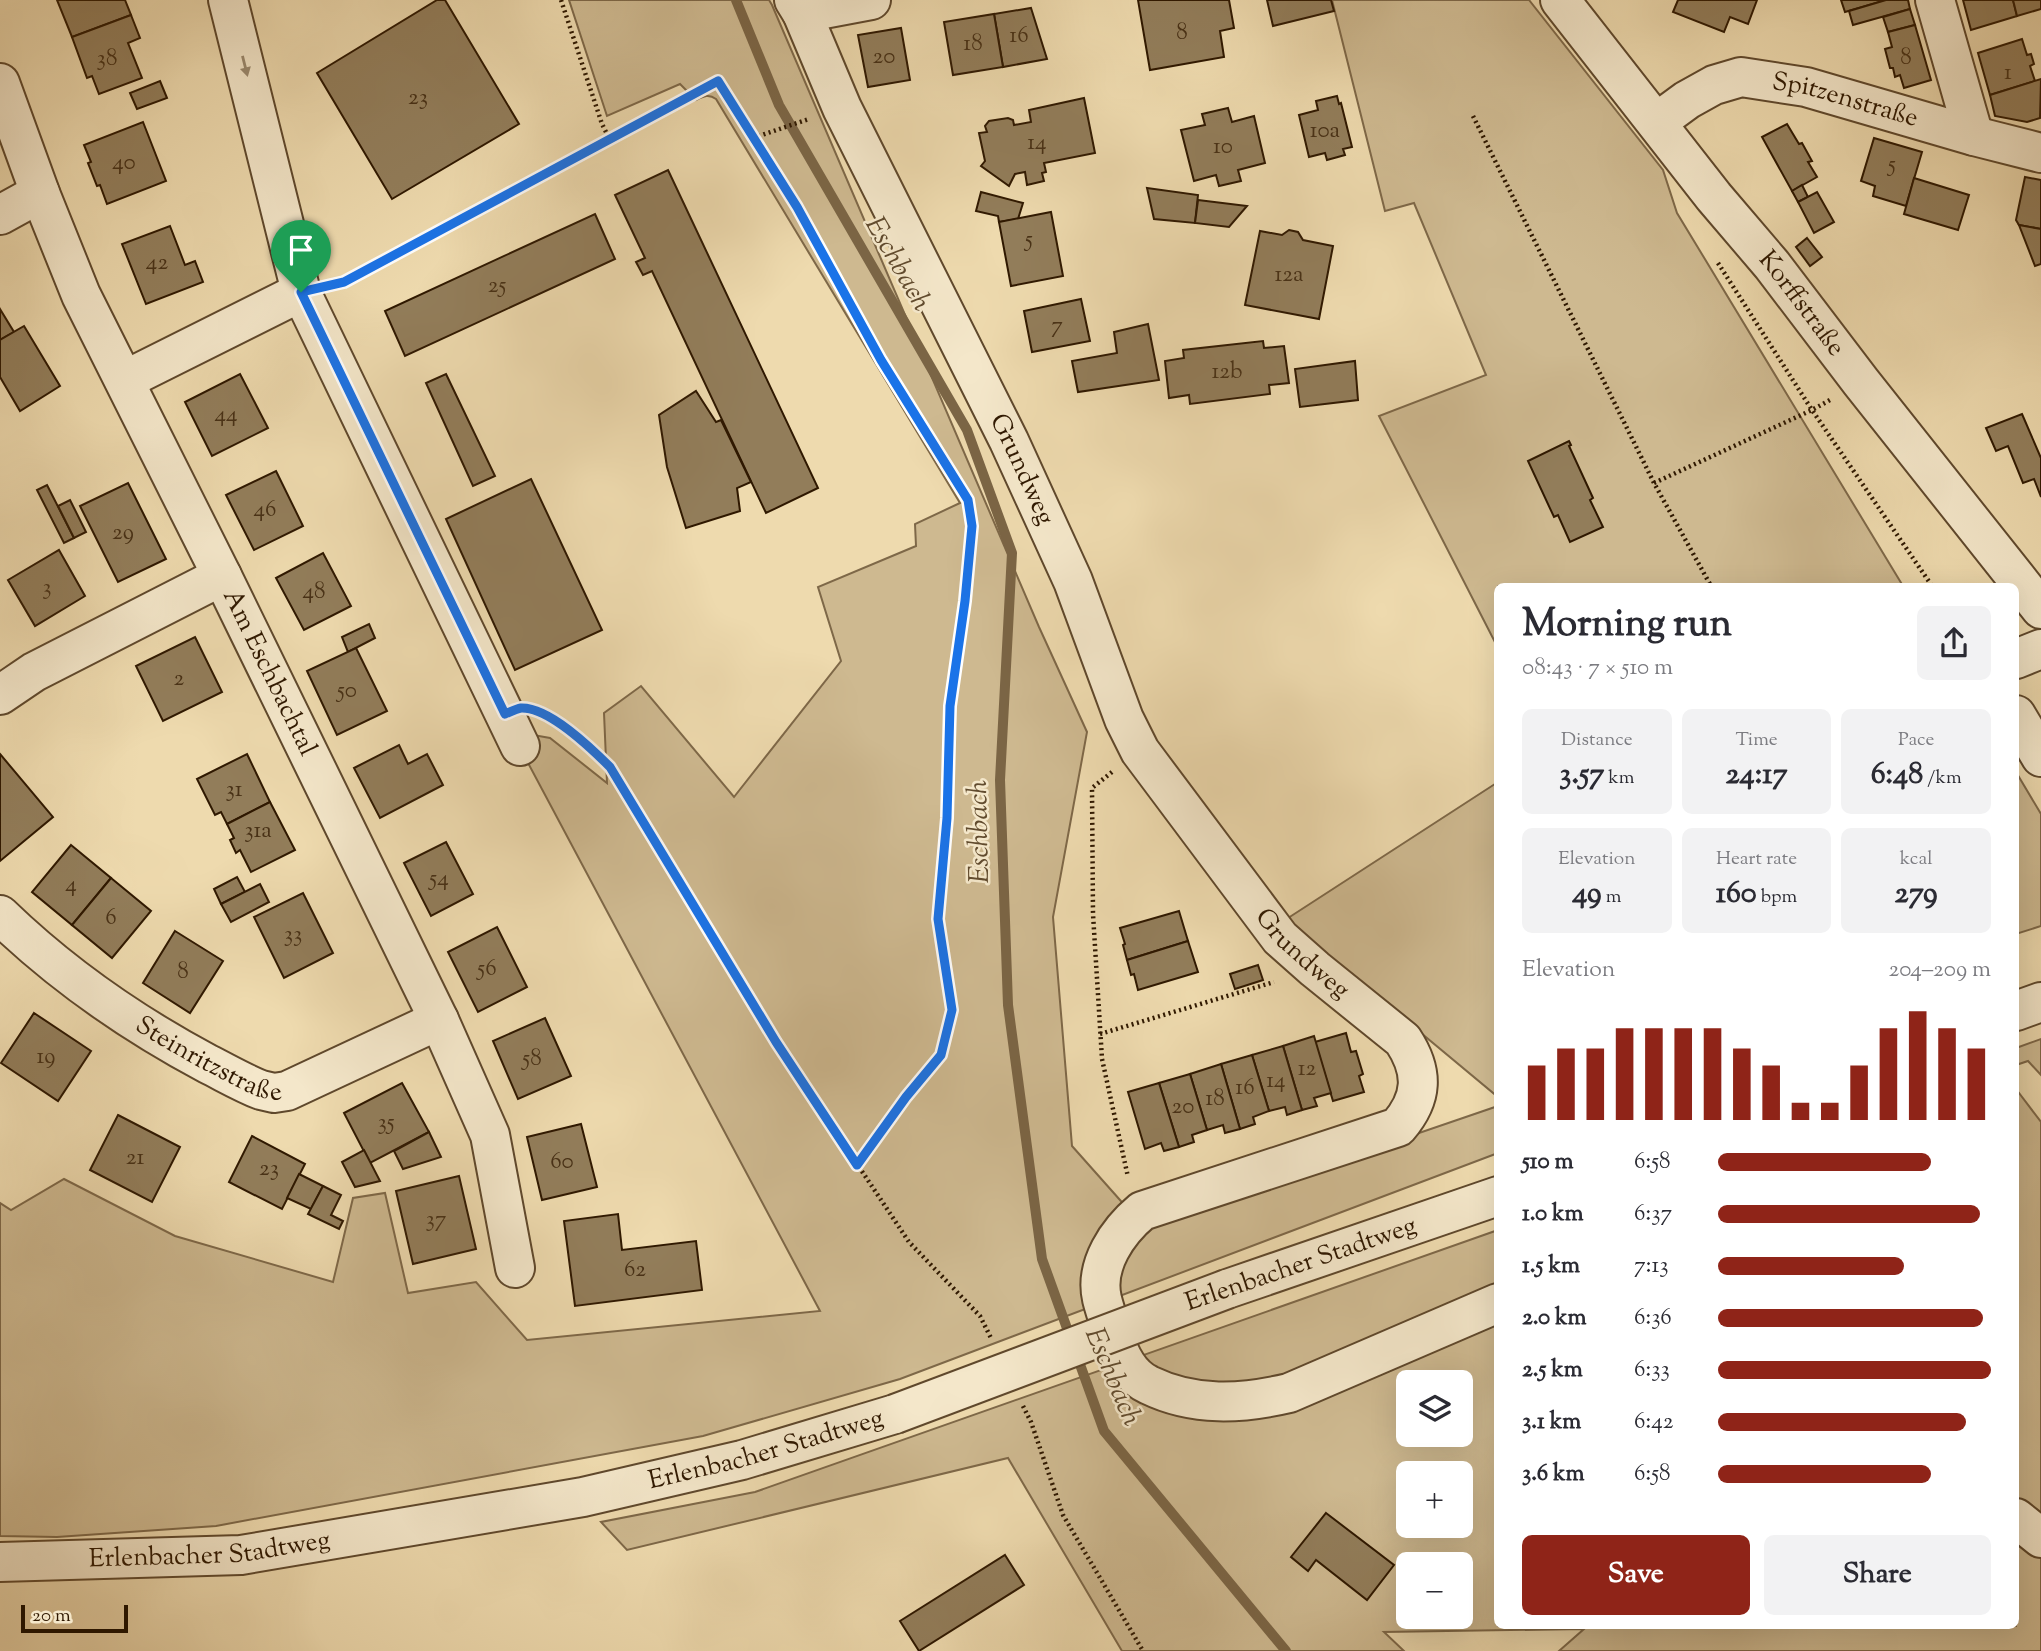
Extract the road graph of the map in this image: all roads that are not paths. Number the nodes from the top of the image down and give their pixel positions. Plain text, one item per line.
1 (228, 0) edge
2 (871, 0) edge
3 (1560, 0) edge
4 (1935, 0) edge
5 (798, 6) edge
6 (0, 83) edge
7 (1657, 122) junction
8 (1974, 136) junction
9 (2041, 153) edge
10 (40, 193) junction
11 (0, 215) edge
12 (301, 292) junction
13 (125, 380) junction
14 (222, 576) junction
15 (2041, 608) edge
16 (2041, 649) edge
17 (2019, 658) edge
18 (0, 695) edge
19 (2019, 720) edge
20 (512, 730) road end
21 (2041, 757) edge
22 (0, 915) edge
23 (2041, 1002) edge
24 (2019, 1010) edge
25 (2041, 1016) edge
26 (2019, 1017) edge
27 (439, 1020) junction
28 (1494, 1197) edge
29 (515, 1268) dead end
30 (1494, 1305) edge
31 (2019, 1520) edge
32 (2041, 1538) edge
33 (0, 1562) edge

1 -> 12 street
2 - 5 street
3 - 7 street, Korffstraße
4 - 8 street
5 - 30 street, Grundweg
6 - 10 street, Am Eschbachtal
7 - 8 street, Spitzenstraße
7 - 15 street, Korffstraße
8 - 9 street, Spitzenstraße
10 - 11 street
10 - 13 street, Am Eschbachtal
12 - 13 street
12 - 20 street
13 - 14 street, Am Eschbachtal
14 - 18 street
14 - 27 street, Am Eschbachtal
16 - 17 street
19 - 21 street
22 - 27 street, Steinritzstraße
23 - 24 street
25 - 26 street
27 - 29 street, Am Eschbachtal
28 - 33 street, Erlenbacher Stadtweg, bridge
31 - 32 street

